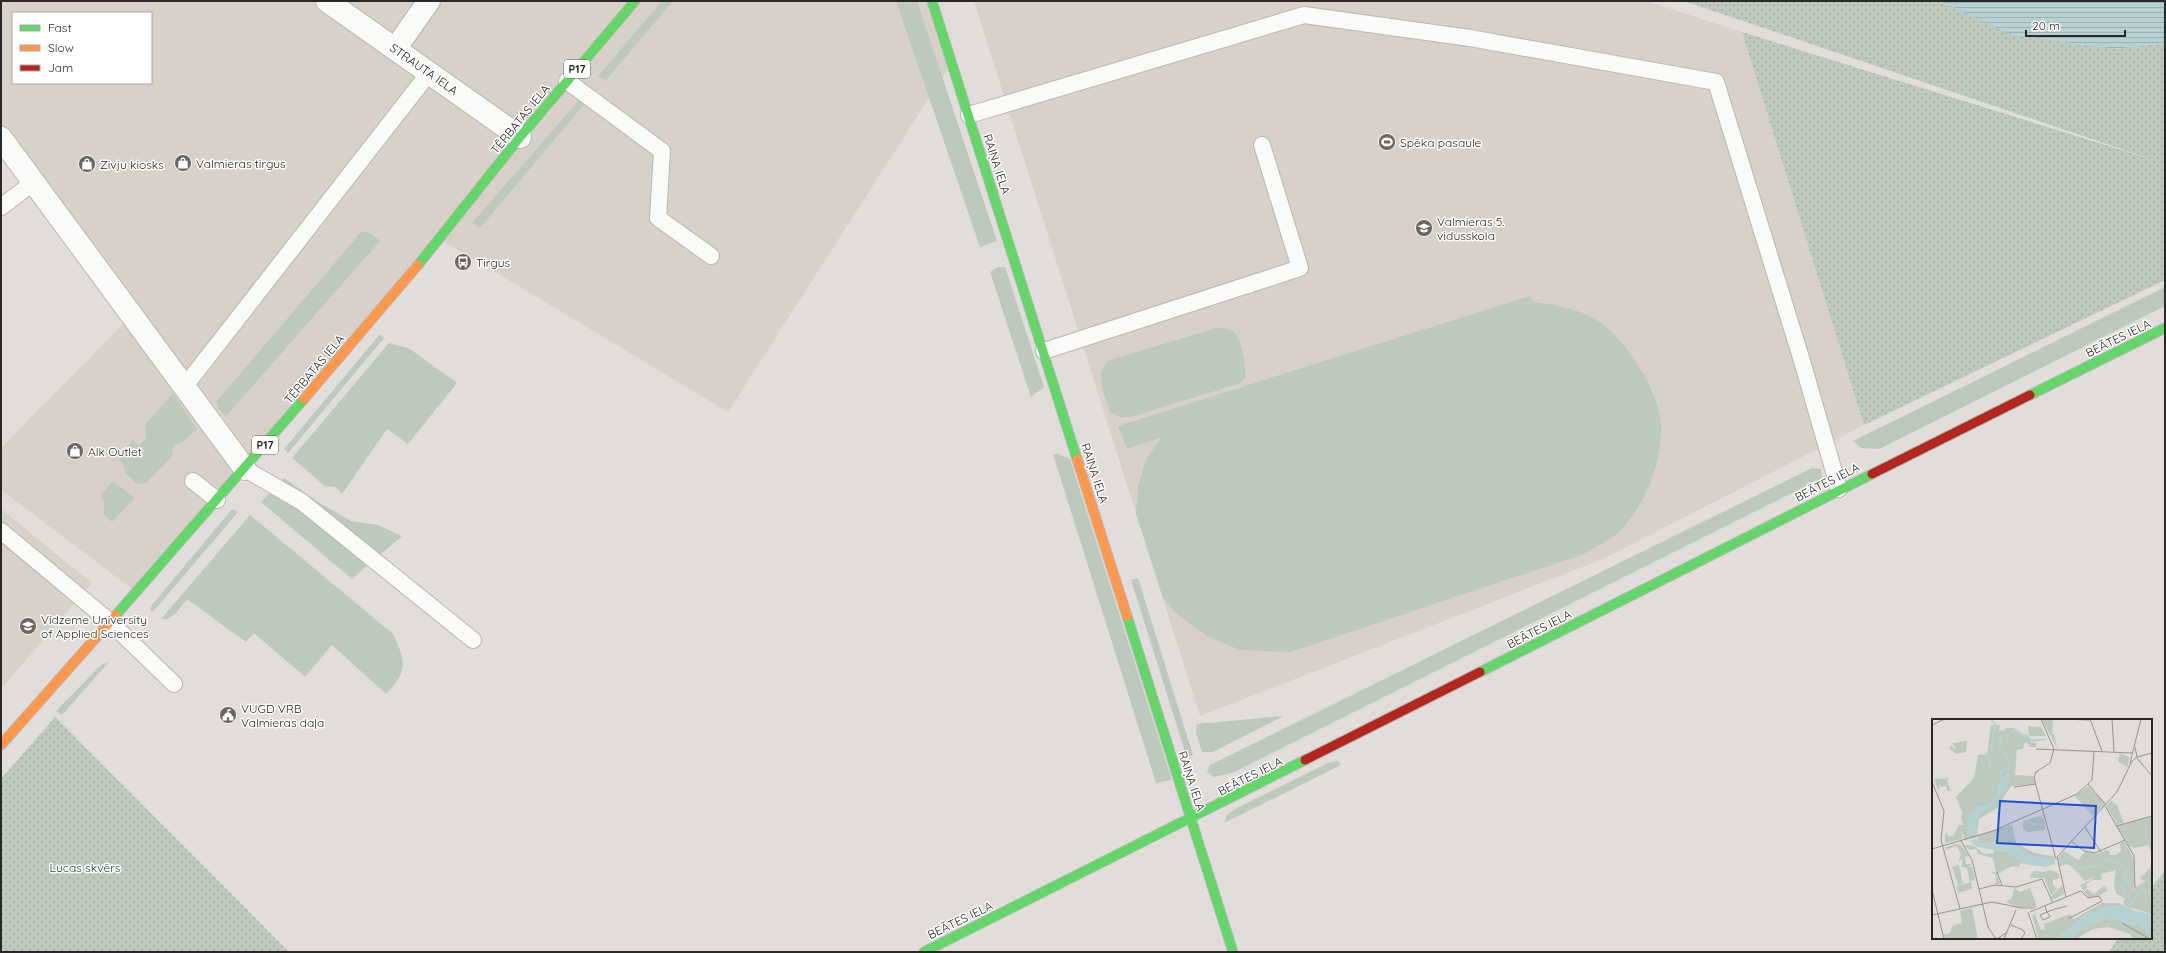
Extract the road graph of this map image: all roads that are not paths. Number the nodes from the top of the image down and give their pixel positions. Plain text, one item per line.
1 (327, 1) edge
2 (429, 1) edge
3 (635, 1) edge
4 (932, 1) edge
5 (395, 49) junction
6 (429, 73) junction
7 (567, 81) junction
8 (969, 115) junction
9 (520, 137) junction
10 (1, 138) edge
11 (1262, 146) dead end
12 (34, 182) junction
13 (1, 207) edge
14 (711, 256) dead end
15 (2165, 328) edge
16 (1044, 351) junction
17 (185, 386) junction
18 (245, 469) junction
19 (193, 481) dead end
20 (1839, 489) junction
21 (218, 500) junction
22 (1, 531) edge
23 (110, 622) junction
24 (473, 640) dead end
25 (174, 684) dead end
26 (1, 745) edge
27 (1192, 819) junction
28 (924, 952) edge
29 (1233, 952) edge

1 - 5 street, STRAUTA IELA
2 - 5 street
3 - 7 street, TĒRBATAS IELA / P17
4 - 8 street, RAIŅA IELA
5 - 6 street, STRAUTA IELA
6 - 9 street, STRAUTA IELA
6 - 17 lane
7 - 9 street, TĒRBATAS IELA / P17
7 - 14 lane
8 - 16 street, RAIŅA IELA
8 - 20 lane
9 - 18 street, TĒRBATAS IELA / P17
10 - 12 street
11 - 16 lane
12 - 13 lane
12 - 17 street
15 - 20 street, BEĀTES IELA
16 - 27 street, RAIŅA IELA
17 - 18 street
18 - 21 street, TĒRBATAS IELA / P17
18 - 24 lane
19 - 21 lane
20 - 27 street, BEĀTES IELA
21 - 23 street, TĒRBATAS IELA / P17
22 - 23 lane
23 - 25 lane
23 - 26 street, TĒRBATAS IELA / P17
27 - 28 street, BEĀTES IELA
27 - 29 street, RAIŅA IELA

